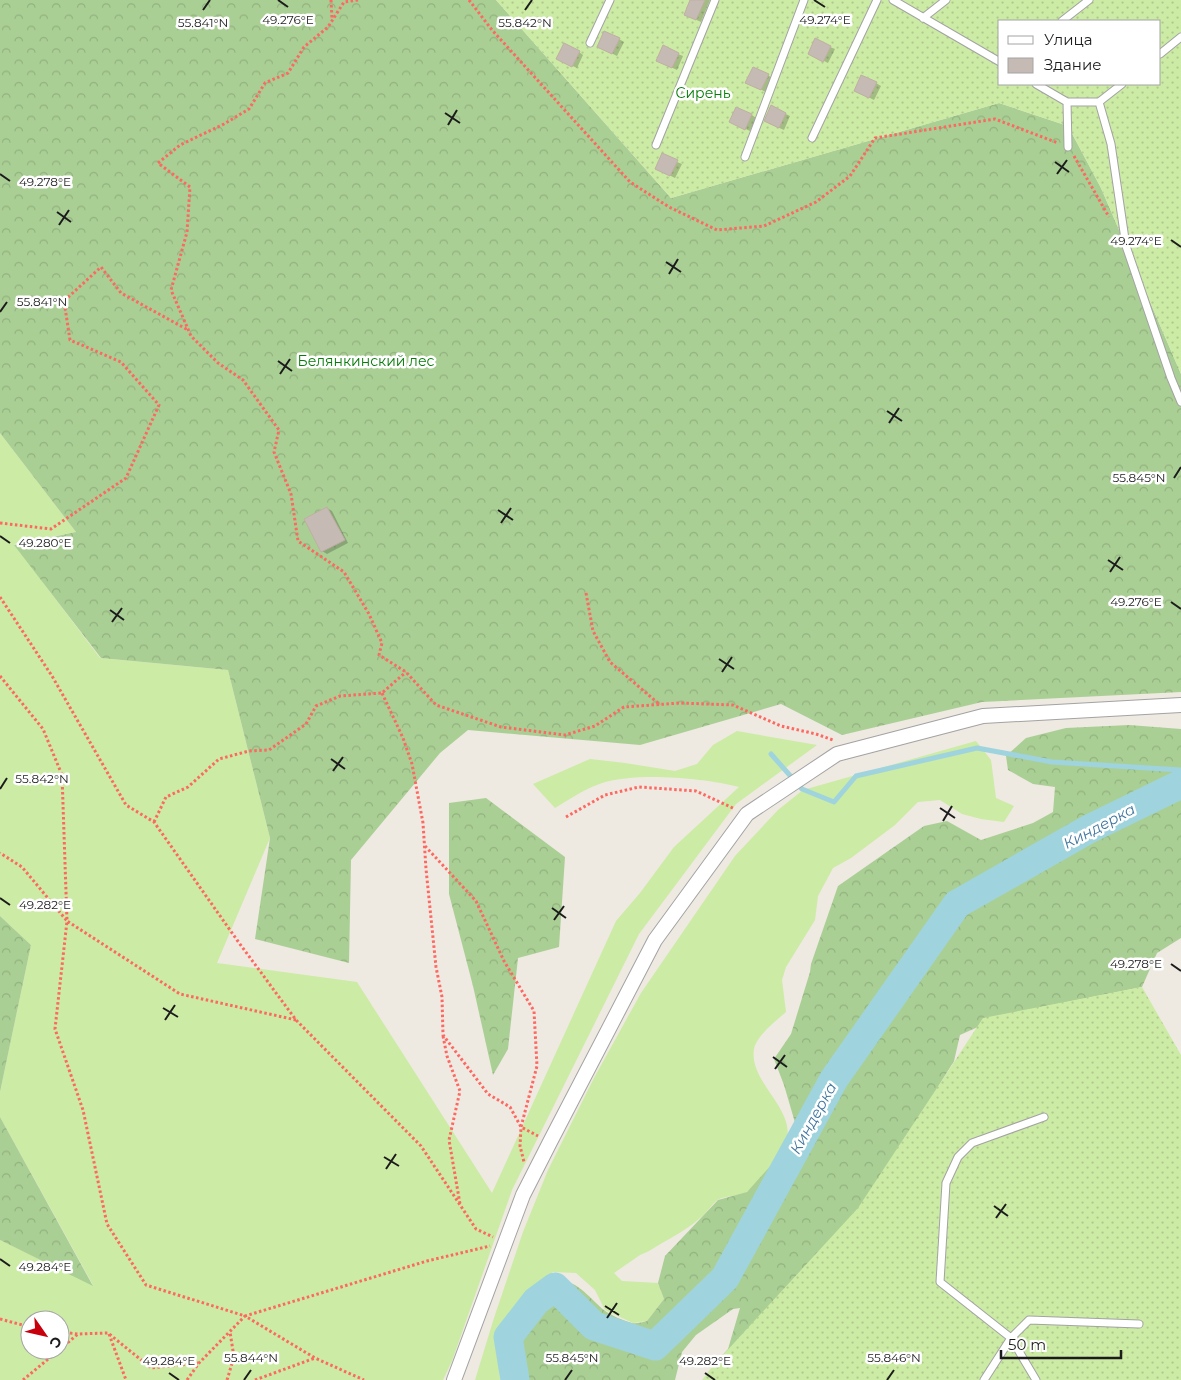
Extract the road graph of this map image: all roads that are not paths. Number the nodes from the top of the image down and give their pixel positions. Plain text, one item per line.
1 (610, 0) edge
2 (715, 0) edge
3 (804, 0) edge
4 (876, 0) edge
5 (893, 0) edge
6 (946, 0) edge
7 (1089, 0) edge
8 (923, 18) junction
9 (1063, 20) edge
10 (1181, 37) edge
11 (590, 44) dead end
12 (1161, 53) edge
13 (998, 61) edge
14 (1038, 85) edge
15 (1121, 85) edge
16 (1067, 102) junction
17 (1099, 102) junction
18 (812, 138) dead end
19 (656, 145) dead end
20 (1068, 147) road end
21 (745, 157) dead end
22 (1181, 402) edge
23 (1181, 705) edge
24 (1044, 1117) dead end
25 (1139, 1324) dead end
26 (1011, 1338) junction
27 (454, 1380) edge
28 (984, 1380) edge
29 (1036, 1380) edge

1 - 11 lane
2 - 19 lane
3 - 21 lane
4 - 18 lane
5 - 8 lane
6 - 8 lane
7 - 9 lane
8 - 13 lane
10 - 12 lane
14 - 16 lane
15 - 17 lane
16 - 17 lane
16 - 20 lane
17 - 22 lane
23 - 27 street
24 - 26 lane
25 - 26 lane
26 - 28 lane
26 - 29 lane

